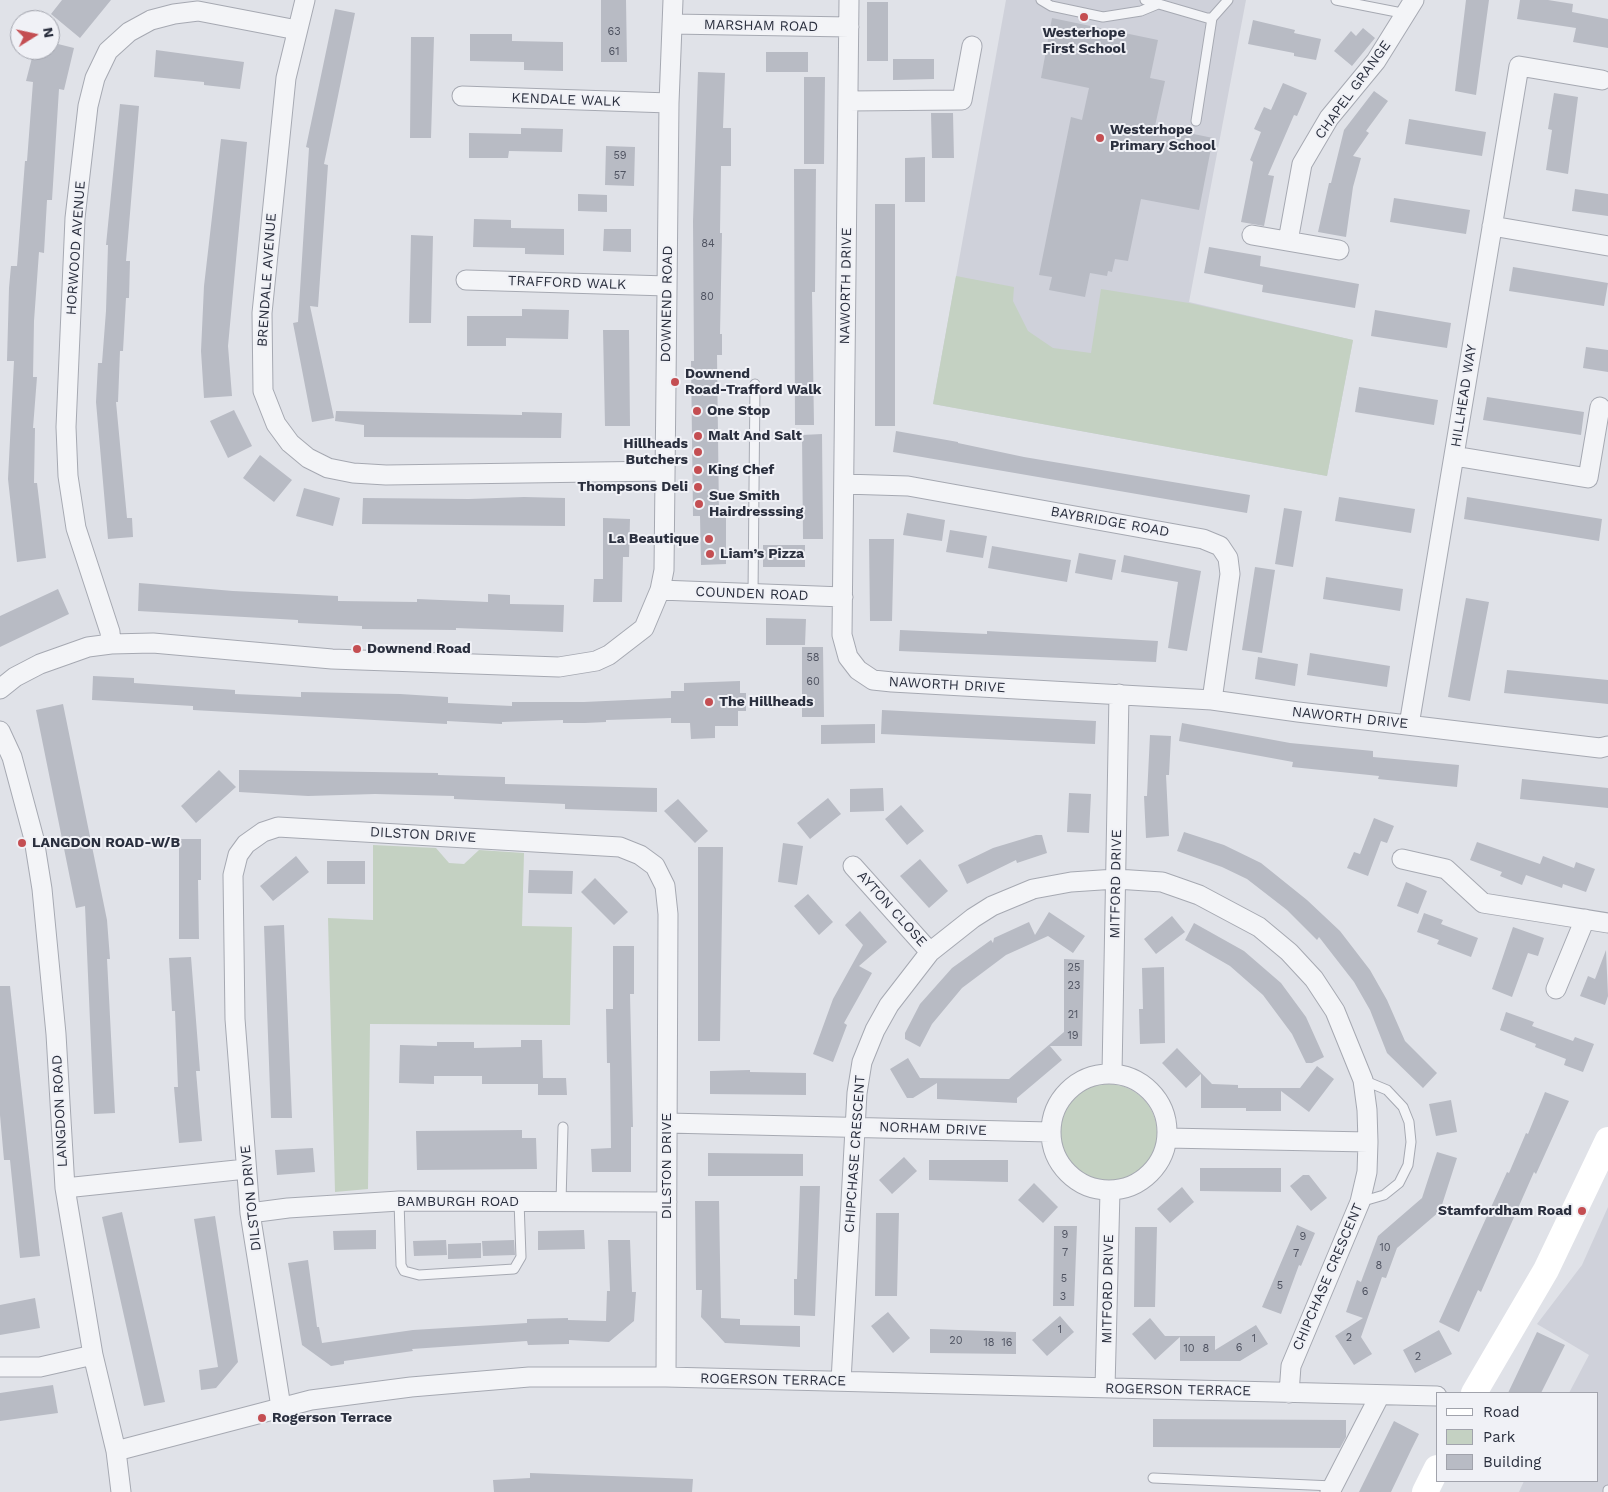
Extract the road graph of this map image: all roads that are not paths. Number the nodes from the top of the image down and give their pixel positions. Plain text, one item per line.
1 (305, 0) edge
2 (673, 0) edge
3 (849, 0) edge
4 (1041, 0) edge
5 (1145, 0) edge
6 (1228, 0) edge
7 (1336, 0) edge
8 (1158, 4) junction
9 (1411, 7) edge
10 (1212, 18) junction
11 (672, 24) junction
12 (849, 27) junction
13 (297, 30) junction
14 (972, 46) dead end
15 (1602, 80) dead end
16 (462, 96) dead end
17 (848, 101) junction
18 (669, 103) junction
19 (1196, 121) dead end
20 (1492, 226) junction
21 (1252, 235) dead end
22 (1288, 241) junction
23 (1608, 246) edge
24 (1339, 250) dead end
25 (466, 280) dead end
26 (667, 286) junction
27 (755, 384) dead end
28 (1600, 407) dead end
29 (1454, 456) junction
30 (665, 471) junction
31 (844, 484) junction
32 (660, 590) junction
33 (753, 594) junction
34 (843, 597) junction
35 (111, 644) junction
36 (0, 689) edge
37 (1120, 694) junction
38 (1212, 700) junction
39 (1410, 725) junction
40 (0, 731) edge
41 (1608, 746) edge
42 (1402, 859) dead end
43 (853, 866) dead end
44 (1116, 879) junction
45 (1585, 919) junction
46 (1608, 922) edge
47 (930, 952) junction
48 (1556, 989) dead end
49 (1112, 1073) junction
50 (1362, 1080) junction
51 (667, 1123) junction
52 (563, 1127) dead end
53 (854, 1127) junction
54 (1050, 1132) junction
55 (1167, 1138) junction
56 (1608, 1140) edge
57 (1368, 1142) junction
58 (246, 1169) junction
59 (65, 1188) junction
60 (1110, 1191) junction
61 (399, 1201) junction
62 (519, 1202) junction
63 (561, 1202) junction
64 (666, 1202) junction
65 (1360, 1202) junction
66 (250, 1213) junction
67 (93, 1356) junction
68 (0, 1367) edge
69 (666, 1377) junction
70 (841, 1381) junction
71 (1106, 1388) junction
72 (1475, 1392) edge
73 (1289, 1393) junction
74 (1380, 1395) junction
75 (1436, 1396) edge
76 (281, 1407) junction
77 (116, 1451) junction
78 (1153, 1478) dead end
79 (1332, 1489) edge
80 (121, 1492) edge

1 - 13 street, BRENDALE AVENUE
2 - 11 street, DOWNEND ROAD
3 - 12 street, NAWORTH DRIVE
4 - 8 lane
5 - 8 lane
6 - 10 lane
7 - 9 lane
8 - 10 lane
9 - 22 street, CHAPEL GRANGE
10 - 19 lane
11 - 12 street, MARSHAM ROAD
11 - 18 street, DOWNEND ROAD
12 - 17 street, NAWORTH DRIVE
13 - 30 street, BRENDALE AVENUE
13 - 35 street, HORWOOD AVENUE
14 - 17 street
15 - 20 street, HILLHEAD WAY
16 - 18 street, KENDALE WALK
17 - 31 street, NAWORTH DRIVE
18 - 26 street, DOWNEND ROAD
20 - 23 street
20 - 29 street, HILLHEAD WAY
21 - 22 street
22 - 24 street
25 - 26 street, TRAFFORD WALK
26 - 30 street, DOWNEND ROAD
27 - 33 lane
28 - 29 street
29 - 39 street, HILLHEAD WAY
30 - 32 street, DOWNEND ROAD
31 - 34 street, NAWORTH DRIVE
31 - 38 street, BAYBRIDGE ROAD
32 - 33 street, COUNDEN ROAD
32 - 35 street, DOWNEND ROAD
33 - 34 street, COUNDEN ROAD
34 - 37 street, NAWORTH DRIVE
35 - 36 street, DOWNEND ROAD
37 - 38 street, NAWORTH DRIVE
37 - 44 street, MITFORD DRIVE
38 - 39 street, NAWORTH DRIVE
39 - 41 street, NAWORTH DRIVE
40 - 59 street, LANGDON ROAD
42 - 45 street
43 - 47 street, AYTON CLOSE
44 - 47 street, CHIPCHASE CRESCENT
44 - 49 street, MITFORD DRIVE
44 - 50 street, CHIPCHASE CRESCENT
45 - 46 street
45 - 48 street
47 - 53 street, CHIPCHASE CRESCENT
49 - 54 street
49 - 55 street
50 - 57 street, CHIPCHASE CRESCENT
50 - 65 lane
51 - 53 street, NORHAM DRIVE
51 - 58 street, DILSTON DRIVE
51 - 64 street, DILSTON DRIVE
52 - 63 lane
53 - 54 street, NORHAM DRIVE
53 - 70 street, CHIPCHASE CRESCENT
54 - 60 street
55 - 57 street
55 - 60 street
56 - 72 main road
57 - 65 street, CHIPCHASE CRESCENT
58 - 59 street
58 - 66 street, DILSTON DRIVE
59 - 67 street, LANGDON ROAD
60 - 71 street, MITFORD DRIVE
61 - 62 street, BAMBURGH ROAD
61 - 62 lane
61 - 66 street, BAMBURGH ROAD
62 - 63 street, BAMBURGH ROAD
63 - 64 street, BAMBURGH ROAD
64 - 69 street, DILSTON DRIVE
65 - 73 street, CHIPCHASE CRESCENT
66 - 76 street, DILSTON DRIVE
67 - 68 street
67 - 77 street, LANGDON ROAD
69 - 70 street, ROGERSON TERRACE
69 - 76 street, ROGERSON TERRACE
70 - 71 street, ROGERSON TERRACE
71 - 73 street, ROGERSON TERRACE
73 - 74 street, ROGERSON TERRACE
74 - 75 street, ROGERSON TERRACE
74 - 79 street
76 - 77 street, ROGERSON TERRACE
77 - 80 street, LANGDON ROAD
78 - 79 lane

